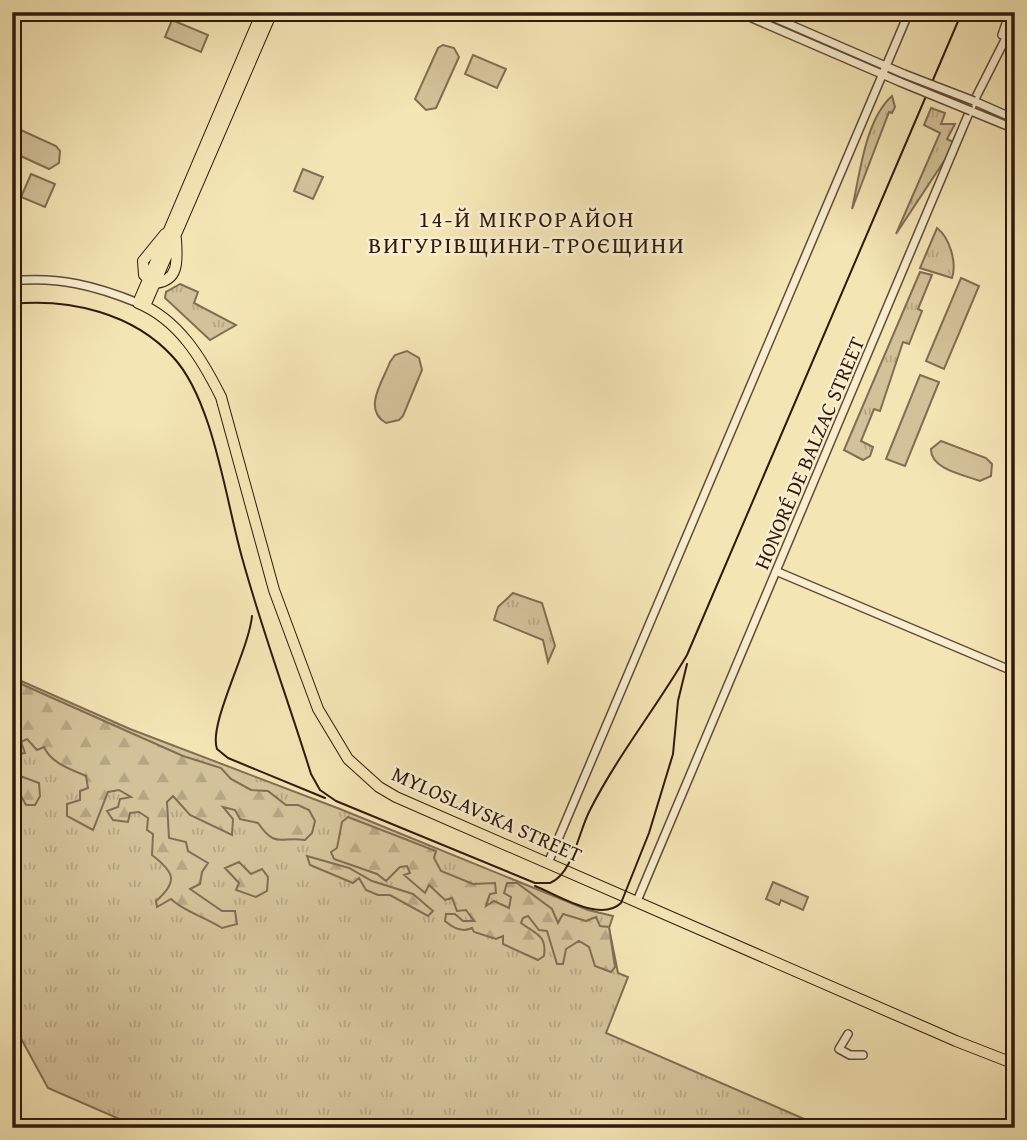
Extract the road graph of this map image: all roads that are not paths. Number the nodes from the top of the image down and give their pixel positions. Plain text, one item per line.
1 (262, 12) edge
2 (272, 12) edge
3 (738, 12) edge
4 (761, 12) edge
5 (909, 12) edge
6 (1010, 12) edge
7 (1015, 20) edge
8 (998, 50) junction
9 (884, 71) junction
10 (974, 101) junction
11 (971, 111) junction
12 (1015, 119) edge
13 (1015, 129) edge
14 (172, 234) junction
15 (12, 281) edge
16 (152, 281) junction
17 (141, 304) junction
18 (778, 572) junction
19 (1015, 672) edge
20 (548, 863) junction
21 (637, 901) junction
22 (848, 1034) dead end
23 (863, 1055) dead end
24 (1015, 1064) edge

1 - 14 main road
2 - 14 main road
3 - 9 street
4 - 9 street
5 - 9 street
6 - 8 street
7 - 8 street, HONORÉ DE BALZAC STREET
8 - 10 street, HONORÉ DE BALZAC STREET
9 - 10 street, bridge
9 - 11 street, bridge
9 - 20 street
10 - 11 street, HONORÉ DE BALZAC STREET
10 - 12 street
11 - 13 street
11 - 18 street, HONORÉ DE BALZAC STREET
14 - 16 main road
14 - 16 main road
15 - 17 street, MYLOSLAVSKA STREET
16 - 17 main road
17 - 20 main road, MYLOSLAVSKA STREET
18 - 19 street
18 - 21 street, HONORÉ DE BALZAC STREET
20 - 21 main road, MYLOSLAVSKA STREET
21 - 24 main road, MYLOSLAVSKA STREET
22 - 23 street

